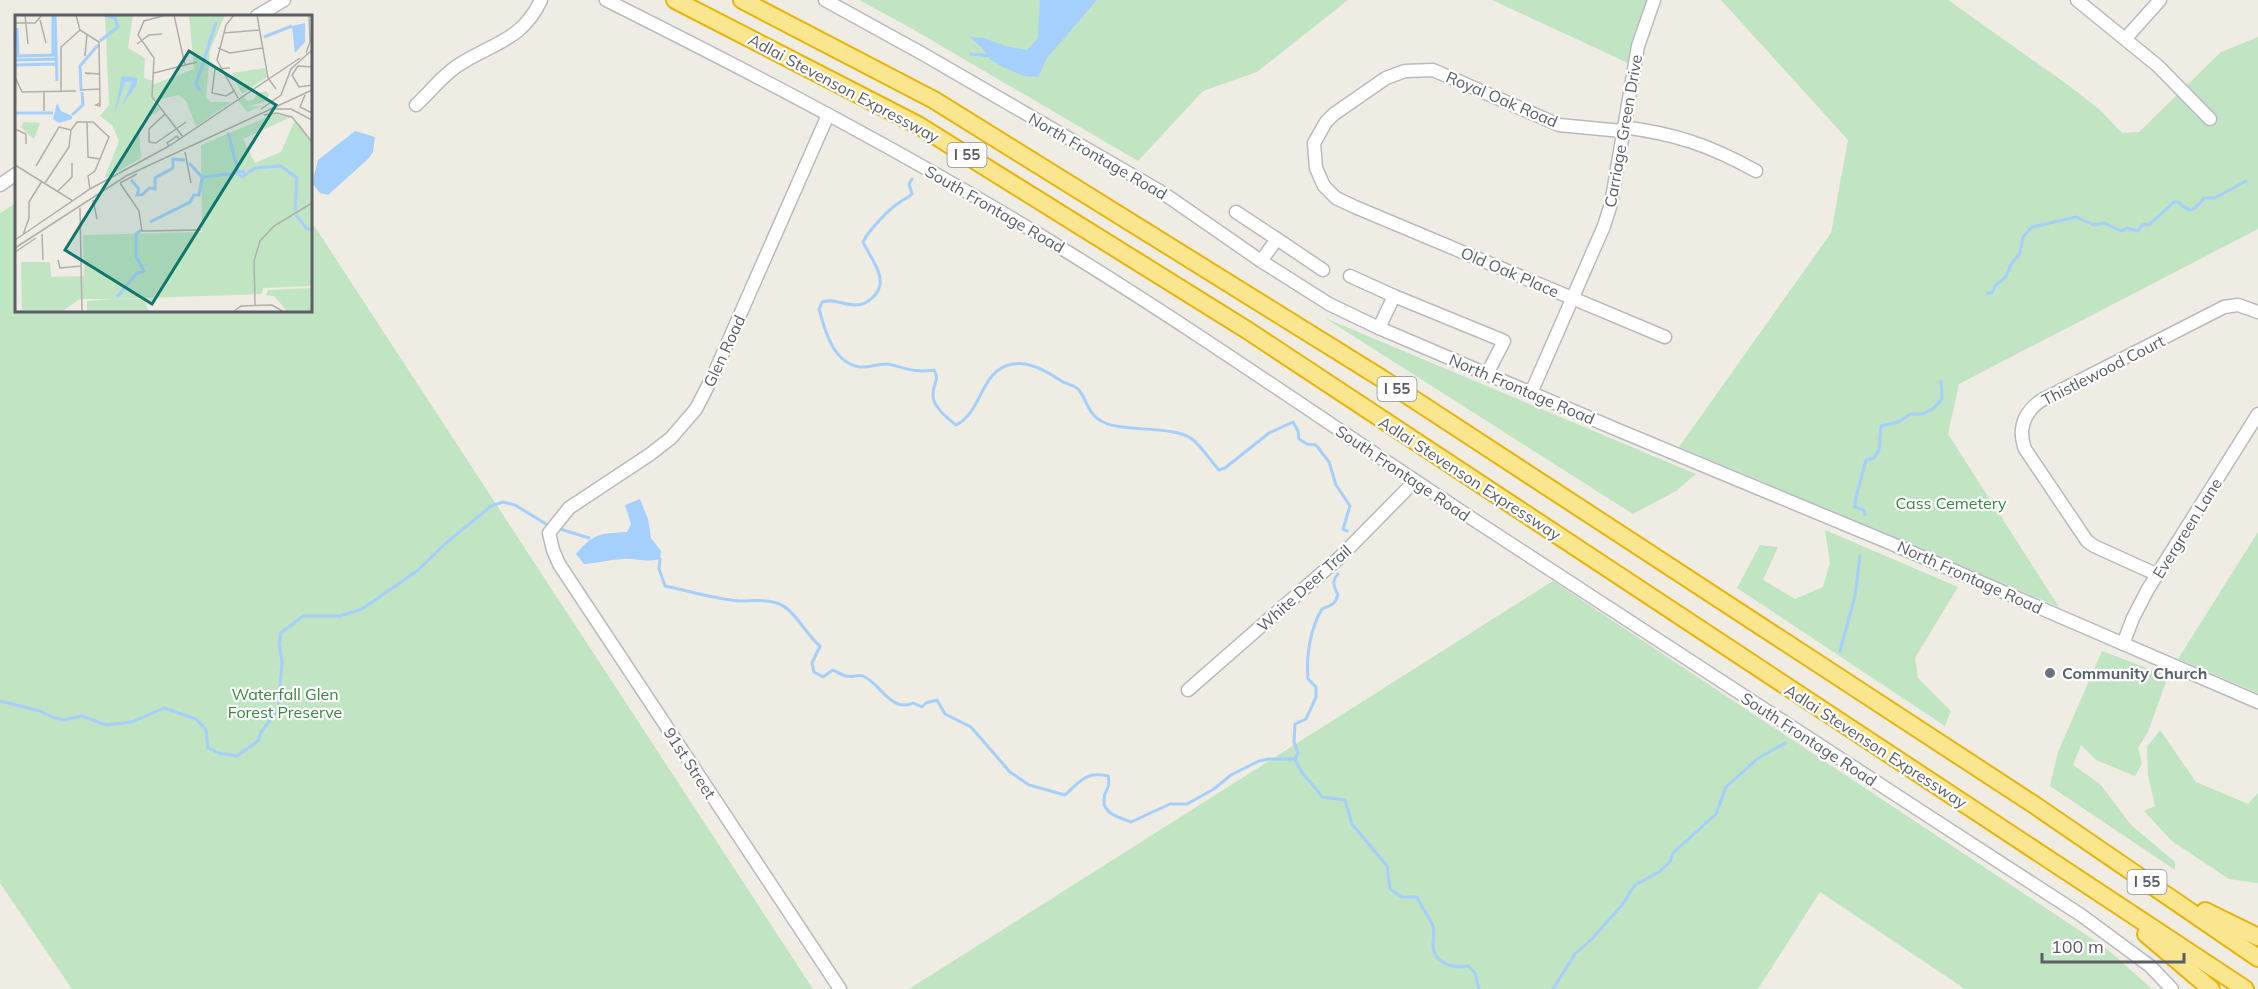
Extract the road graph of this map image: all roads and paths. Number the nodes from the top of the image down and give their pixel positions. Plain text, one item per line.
1 (284, 0) edge
2 (541, 0) edge
3 (606, 0) edge
4 (675, 0) edge
5 (742, 0) edge
6 (825, 0) edge
7 (1654, 0) edge
8 (2077, 0) edge
9 (2160, 0) edge
10 (259, 15) edge
11 (2126, 38) junction
12 (416, 105) dead end
13 (828, 115) junction
14 (2210, 119) dead end
15 (1622, 129) junction
16 (1756, 171) dead end
17 (15, 175) edge
18 (0, 185) edge
19 (1355, 207) joint
20 (1236, 212) dead end
21 (1277, 239) junction
22 (1261, 261) junction
23 (1323, 270) dead end
24 (1350, 276) dead end
25 (1394, 296) junction
26 (1573, 298) junction
27 (2258, 312) edge
28 (1379, 328) junction
29 (1665, 337) dead end
30 (1487, 374) junction
31 (1531, 393) junction
32 (2258, 414) edge
33 (1415, 482) junction
34 (549, 533) joint
35 (2158, 574) junction
36 (2123, 644) junction
37 (1188, 690) dead end
38 (2258, 702) edge
39 (2156, 888) junction
40 (2096, 890) junction
41 (2258, 937) edge
42 (2258, 958) edge
43 (840, 989) edge
44 (2172, 989) edge
45 (2211, 989) edge
46 (2245, 989) edge

1 - 10 street
2 - 12 street
3 - 13 street, South Frontage Road
4 - 40 highway, Adlai Stevenson Expressway / I 55
5 - 39 highway, Adlai Stevenson Expressway / I 55
6 - 22 street, North Frontage Road
7 - 15 street, Carriage Green Drive
8 - 11 street
9 - 11 street
11 - 14 street
13 - 33 street, South Frontage Road
13 - 34 street, Glen Road
15 - 16 street, Royal Oak Road
15 - 19 street, Royal Oak Road
15 - 26 street, Carriage Green Drive
17 - 18 street
19 - 26 street, Old Oak Place
20 - 21 street
21 - 22 street
21 - 23 street
22 - 28 street, North Frontage Road
24 - 25 street
25 - 28 street
25 - 30 street
26 - 29 street, Old Oak Place
26 - 31 street, Carriage Green Drive
27 - 35 street, Thistlewood Court
28 - 30 street, North Frontage Road
30 - 31 street, North Frontage Road
31 - 36 street, North Frontage Road
32 - 35 street, Evergreen Lane
33 - 37 street, White Deer Trail
33 - 44 street, South Frontage Road
34 - 43 street, 91st Street
35 - 36 street, Evergreen Lane
36 - 38 street, North Frontage Road
39 - 41 highway
39 - 42 highway, Adlai Stevenson Expressway / I 55
40 - 45 highway
40 - 46 highway, Adlai Stevenson Expressway / I 55

